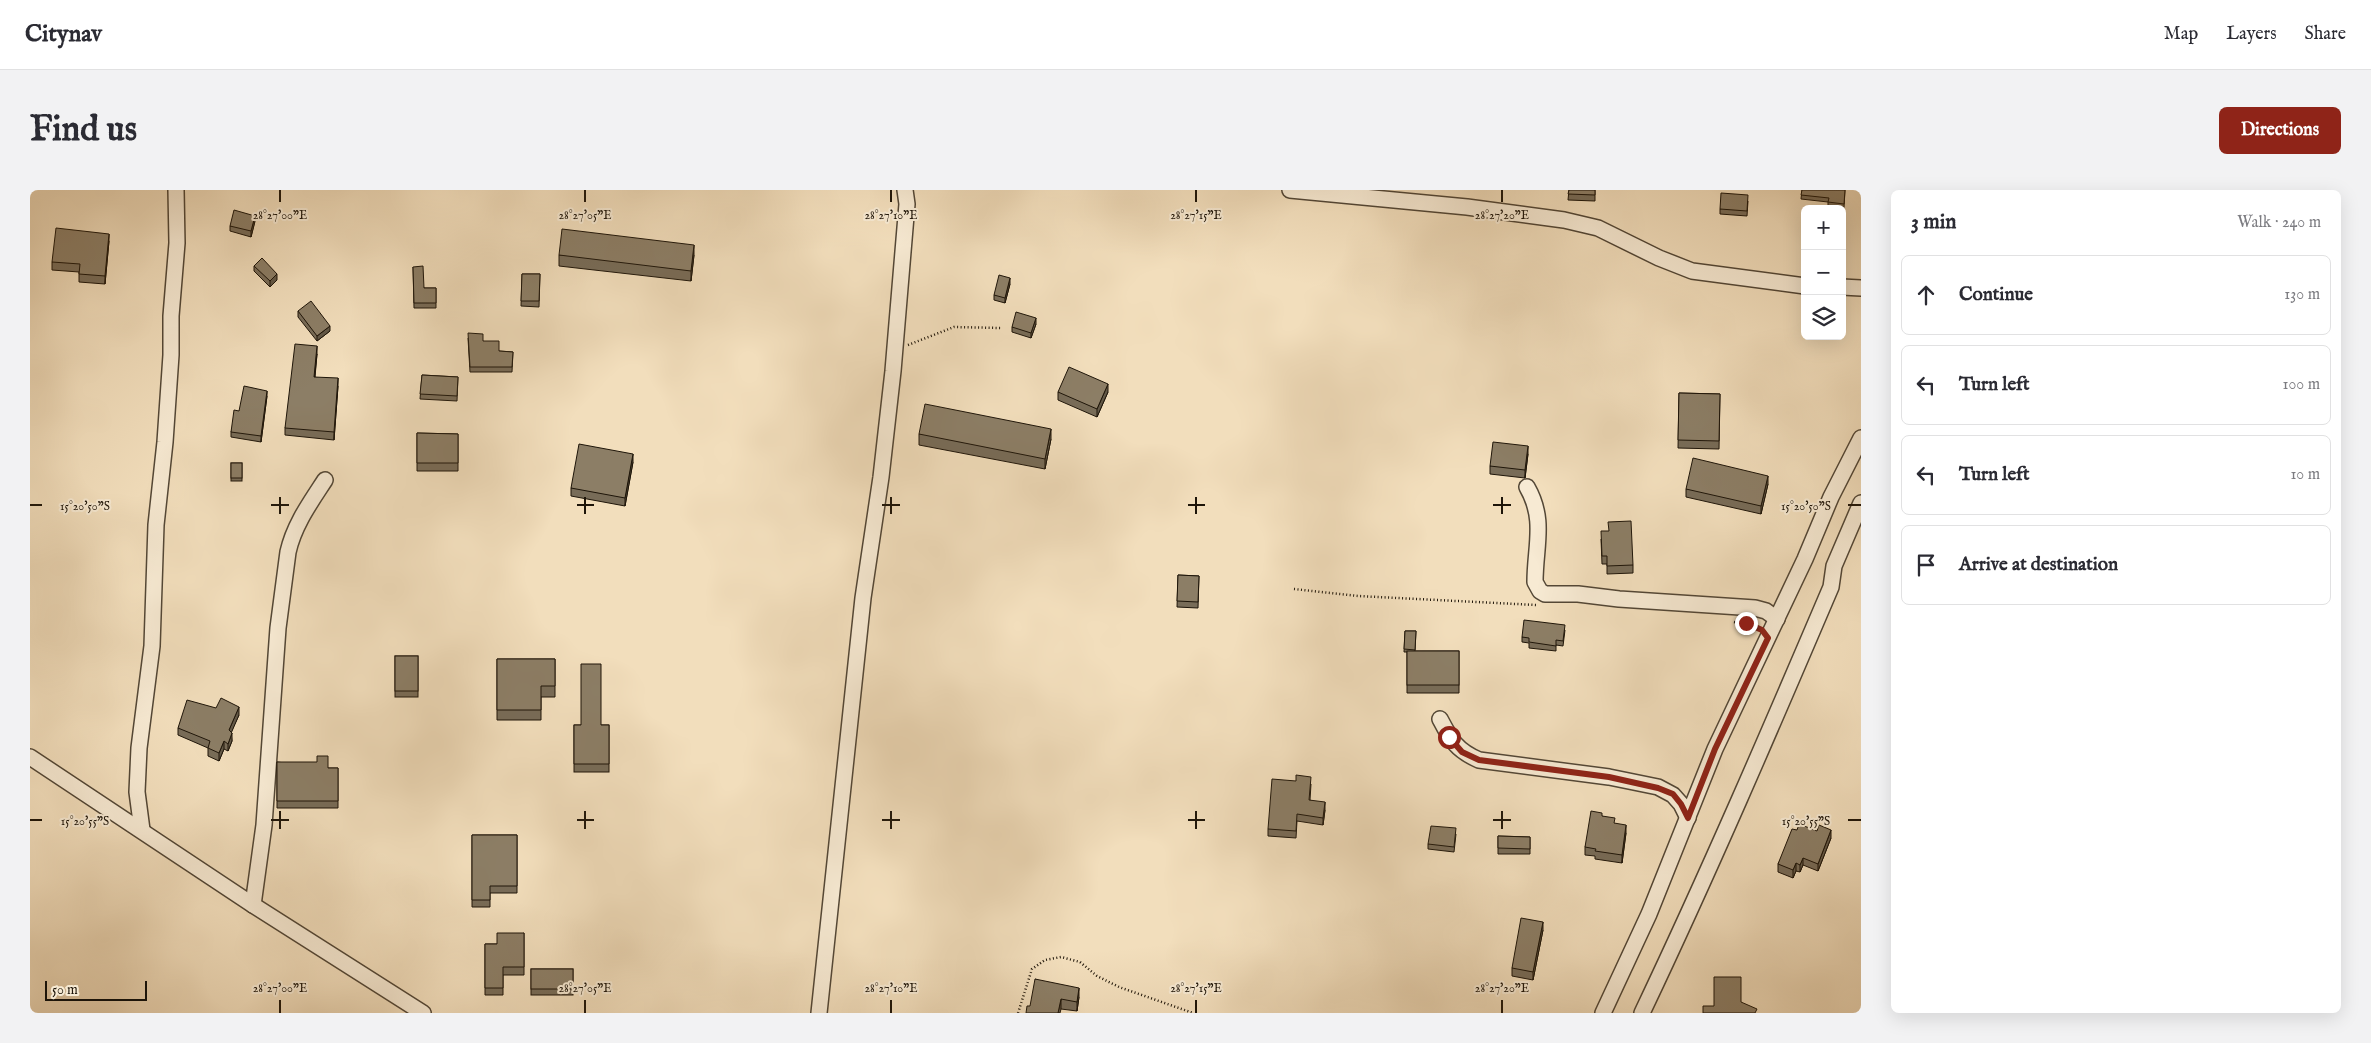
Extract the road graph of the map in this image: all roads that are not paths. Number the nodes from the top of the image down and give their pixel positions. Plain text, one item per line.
1 (176, 190) edge
2 (904, 190) edge
3 (1290, 190) edge
4 (1801, 286) edge
5 (1846, 287) edge
6 (1861, 288) edge
7 (1861, 438) edge
8 (324, 480) dead end
9 (1527, 487) dead end
10 (1861, 503) edge
11 (1777, 619) junction
12 (1440, 719) dead end
13 (30, 757) edge
14 (1688, 818) junction
15 (142, 830) junction
16 (253, 905) junction
17 (424, 1013) edge
18 (819, 1013) edge
19 (1603, 1013) edge
20 (1642, 1013) edge

1 - 15 street
2 - 18 street
3 - 4 street
5 - 6 street
7 - 11 street
8 - 16 street
9 - 11 street
10 - 20 street
11 - 14 street
12 - 14 street
13 - 15 street
14 - 19 street
15 - 16 street
16 - 17 street

